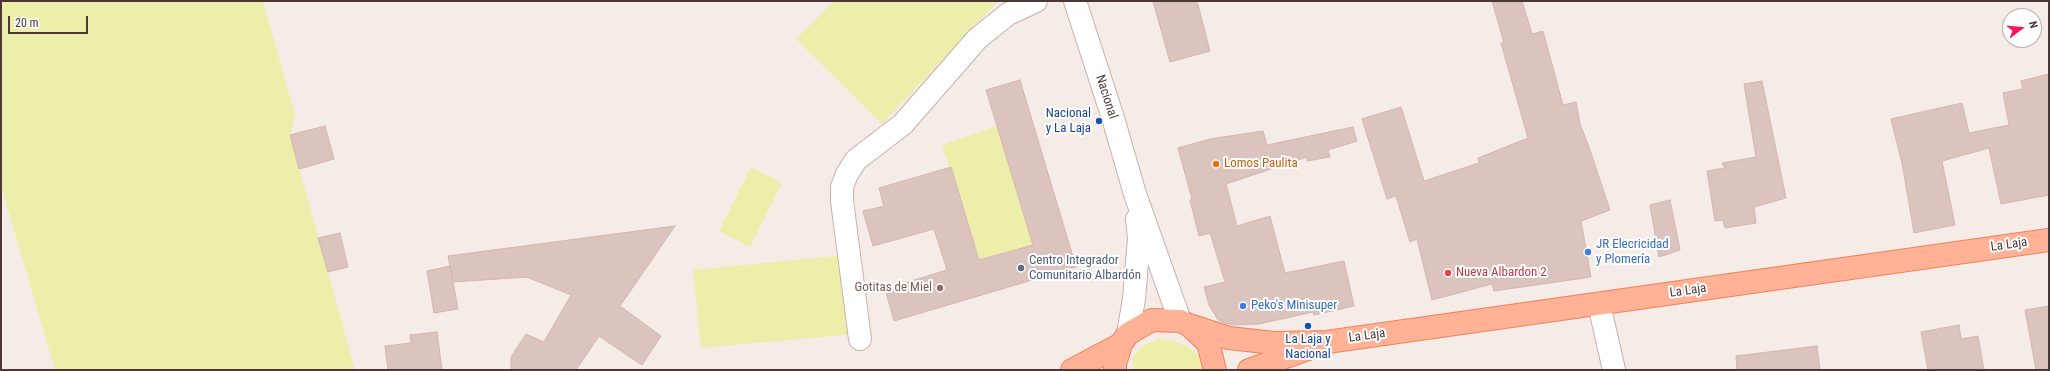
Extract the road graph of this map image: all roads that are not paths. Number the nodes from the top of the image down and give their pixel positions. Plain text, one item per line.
1 (1036, 1) edge
2 (1075, 1) edge
3 (1135, 194) junction
4 (2049, 240) edge
5 (1599, 304) junction
6 (1185, 323) junction
7 (860, 340) dead end
8 (1124, 340) junction
9 (1327, 342) junction
10 (1072, 370) edge
11 (1115, 370) edge
12 (1215, 370) edge
13 (1248, 370) edge
14 (1614, 370) edge

1 - 7 street
2 - 3 street, Nacional
3 - 6 street, Nacional
3 - 8 street, Nacional
4 - 5 main road, La Laja
5 - 9 main road, La Laja
5 - 14 street
6 - 8 main road, La Laja
6 - 9 main road, La Laja
6 - 12 main road
8 - 10 main road
8 - 11 main road
9 - 13 main road, La Laja

